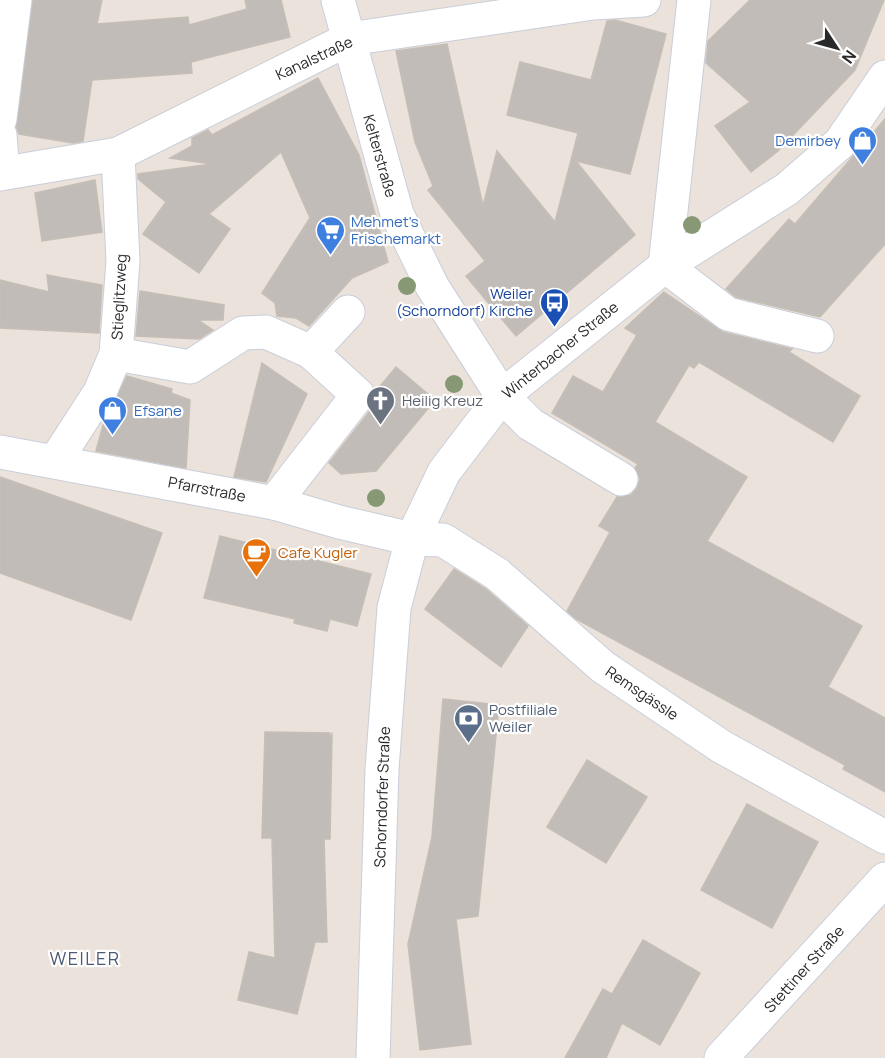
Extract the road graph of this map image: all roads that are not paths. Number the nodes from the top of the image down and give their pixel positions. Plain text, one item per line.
1 (15, 0) edge
2 (338, 0) edge
3 (644, 0) edge
4 (694, 0) edge
5 (593, 2) edge
6 (349, 39) junction
7 (885, 78) edge
8 (0, 119) edge
9 (0, 135) edge
10 (118, 154) junction
11 (2, 174) edge
12 (665, 266) junction
13 (348, 312) dead end
14 (817, 336) dead end
15 (311, 352) junction
16 (116, 354) junction
17 (502, 396) junction
18 (0, 452) edge
19 (56, 460) junction
20 (621, 478) dead end
21 (274, 503) junction
22 (412, 538) junction
23 (885, 837) edge
24 (885, 879) edge
25 (373, 1058) edge
26 (721, 1058) edge

1 - 8 street
2 - 6 street, Kelterstraße
3 - 5 street, Kanalstraße
4 - 12 street
5 - 6 street, Kanalstraße
6 - 10 street, Kanalstraße
6 - 17 street, Kelterstraße
7 - 12 street, Winterbacher Straße
9 - 11 street
10 - 11 street, Kanalstraße
10 - 16 street, Stieglitzweg
12 - 14 street
12 - 17 street, Winterbacher Straße
13 - 15 street
15 - 16 street
15 - 21 street
16 - 19 street, Stieglitzweg
17 - 20 street, Kelterstraße
17 - 22 street, Winterbacher Straße
18 - 19 street, Pfarrstraße
19 - 21 street, Pfarrstraße
21 - 22 street, Pfarrstraße
22 - 23 street, Remsgässle
22 - 25 street, Schorndorfer Straße
24 - 26 street, Stettiner Straße

